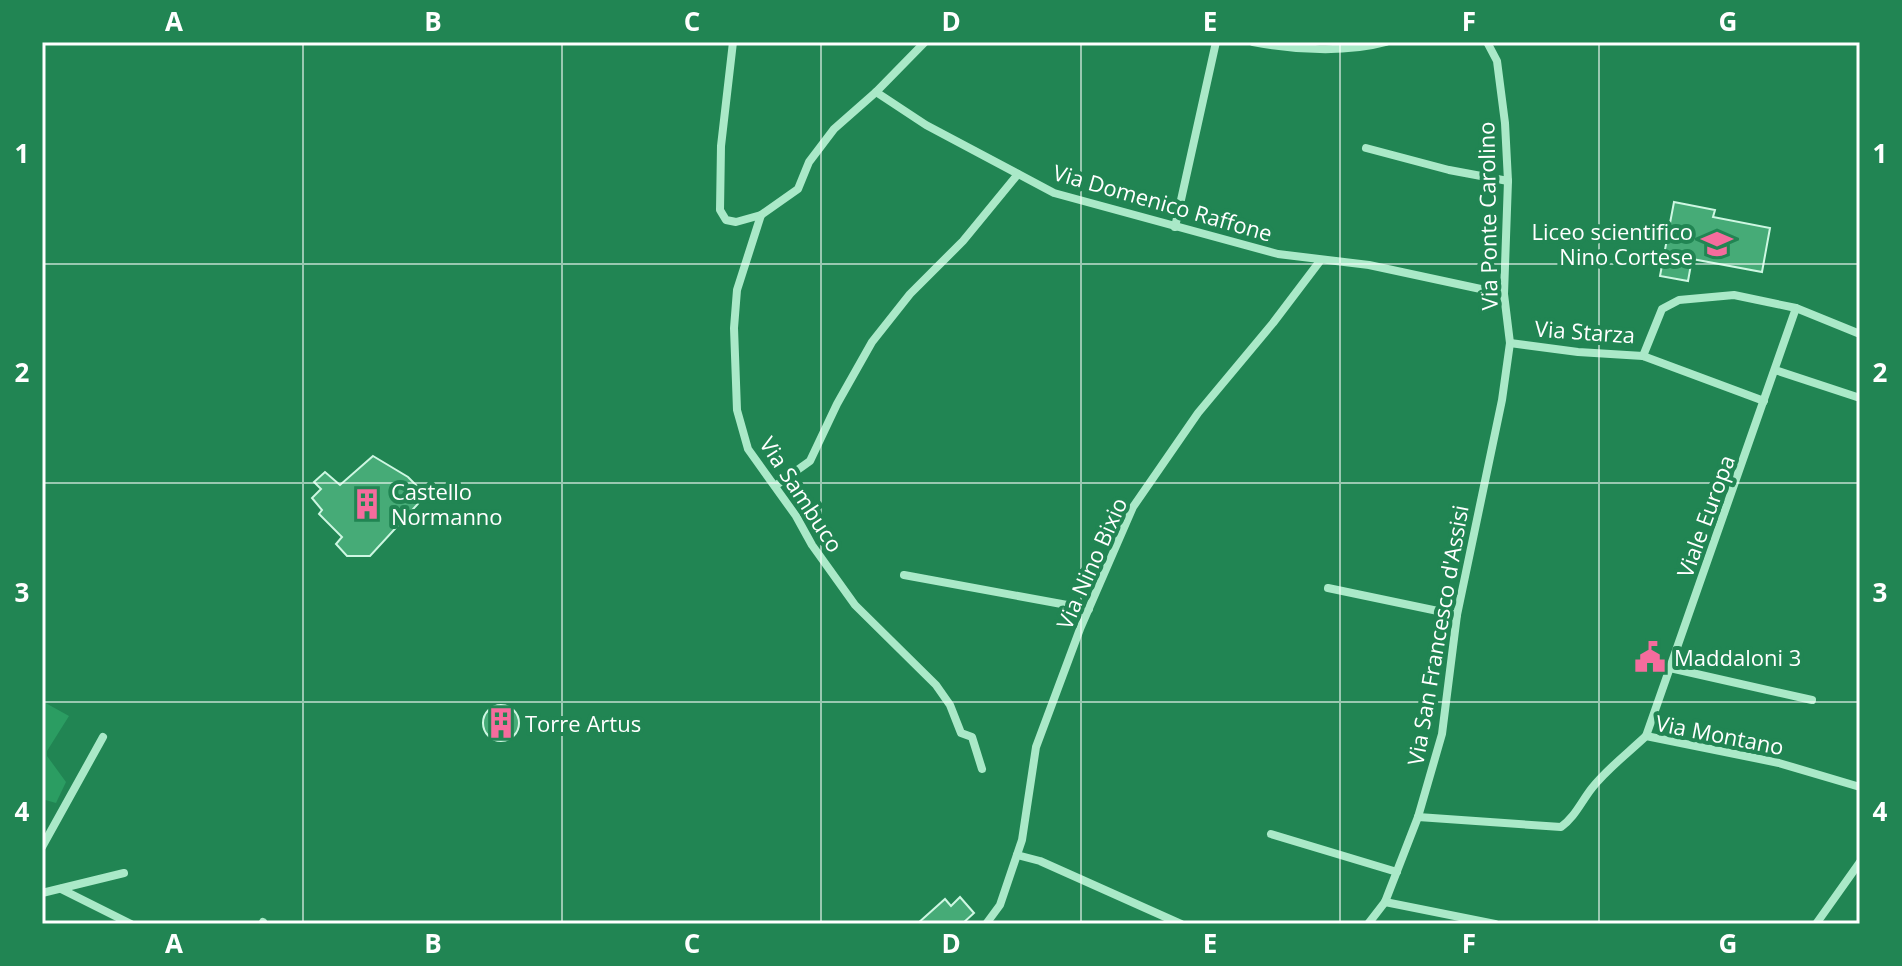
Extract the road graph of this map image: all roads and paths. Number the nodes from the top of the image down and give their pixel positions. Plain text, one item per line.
1 (733, 42) edge
2 (925, 42) edge
3 (1216, 42) edge
4 (1253, 42) edge
5 (1386, 42) edge
6 (1487, 42) edge
7 (876, 92) junction
8 (1366, 148) dead end
9 (1018, 174) junction
10 (1508, 181) junction
11 (761, 215) junction
12 (1175, 227) junction
13 (1320, 261) junction
14 (1504, 294) junction
15 (1796, 308) junction
16 (1860, 334) edge
17 (1510, 343) junction
18 (1643, 356) junction
19 (1775, 370) junction
20 (1860, 398) edge
21 (1764, 401) junction
22 (775, 486) junction
23 (904, 575) dead end
24 (1328, 588) dead end
25 (1089, 609) junction
26 (1457, 615) junction
27 (1670, 668) junction
28 (1812, 700) dead end
29 (1646, 736) junction
30 (103, 737) dead end
31 (982, 769) dead end
32 (1860, 787) edge
33 (1418, 817) junction
34 (1271, 834) dead end
35 (42, 847) edge
36 (1017, 855) junction
37 (1860, 862) edge
38 (1397, 872) junction
39 (124, 873) dead end
40 (61, 888) junction
41 (42, 893) edge
42 (1385, 902) junction
43 (131, 924) edge
44 (986, 924) edge
45 (1181, 924) edge
46 (1368, 924) edge
47 (1495, 924) edge
48 (1816, 924) edge

1 - 11 street
2 - 7 street
3 - 12 street
4 - 5 street
6 - 10 street, Via Ponte Carolino
7 - 9 street, Via Domenico Raffone
7 - 11 street
8 - 10 street
9 - 12 street, Via Domenico Raffone
9 - 22 street
10 - 14 street, Via Ponte Carolino
11 - 22 street, Via Sambuco
12 - 13 street, Via Domenico Raffone
13 - 14 street, Via Domenico Raffone
13 - 25 street, Via Nino Bixio
14 - 17 street, Via Ponte Carolino
15 - 16 street, Via Starza
15 - 18 street, Via Starza
15 - 19 street, Viale Europa
17 - 18 street, Via Starza
17 - 26 street, Via San Francesco d'Assisi
18 - 21 street
19 - 20 street
19 - 21 street, Viale Europa
21 - 27 street, Viale Europa
22 - 31 street, Via Sambuco
23 - 25 street
24 - 26 street
25 - 36 street, Via Nino Bixio
26 - 33 street, Via San Francesco d'Assisi
27 - 28 street
27 - 29 street, Viale Europa
29 - 32 street, Via Montano
29 - 33 street, Via Montano
30 - 35 street
33 - 38 street, Via San Francesco d'Assisi
34 - 38 street
36 - 44 street, Via Nino Bixio
36 - 45 street
37 - 48 street
38 - 42 street, Via San Francesco d'Assisi
39 - 40 street
40 - 41 street
40 - 43 street
42 - 46 street, Via San Francesco d'Assisi
42 - 47 street

